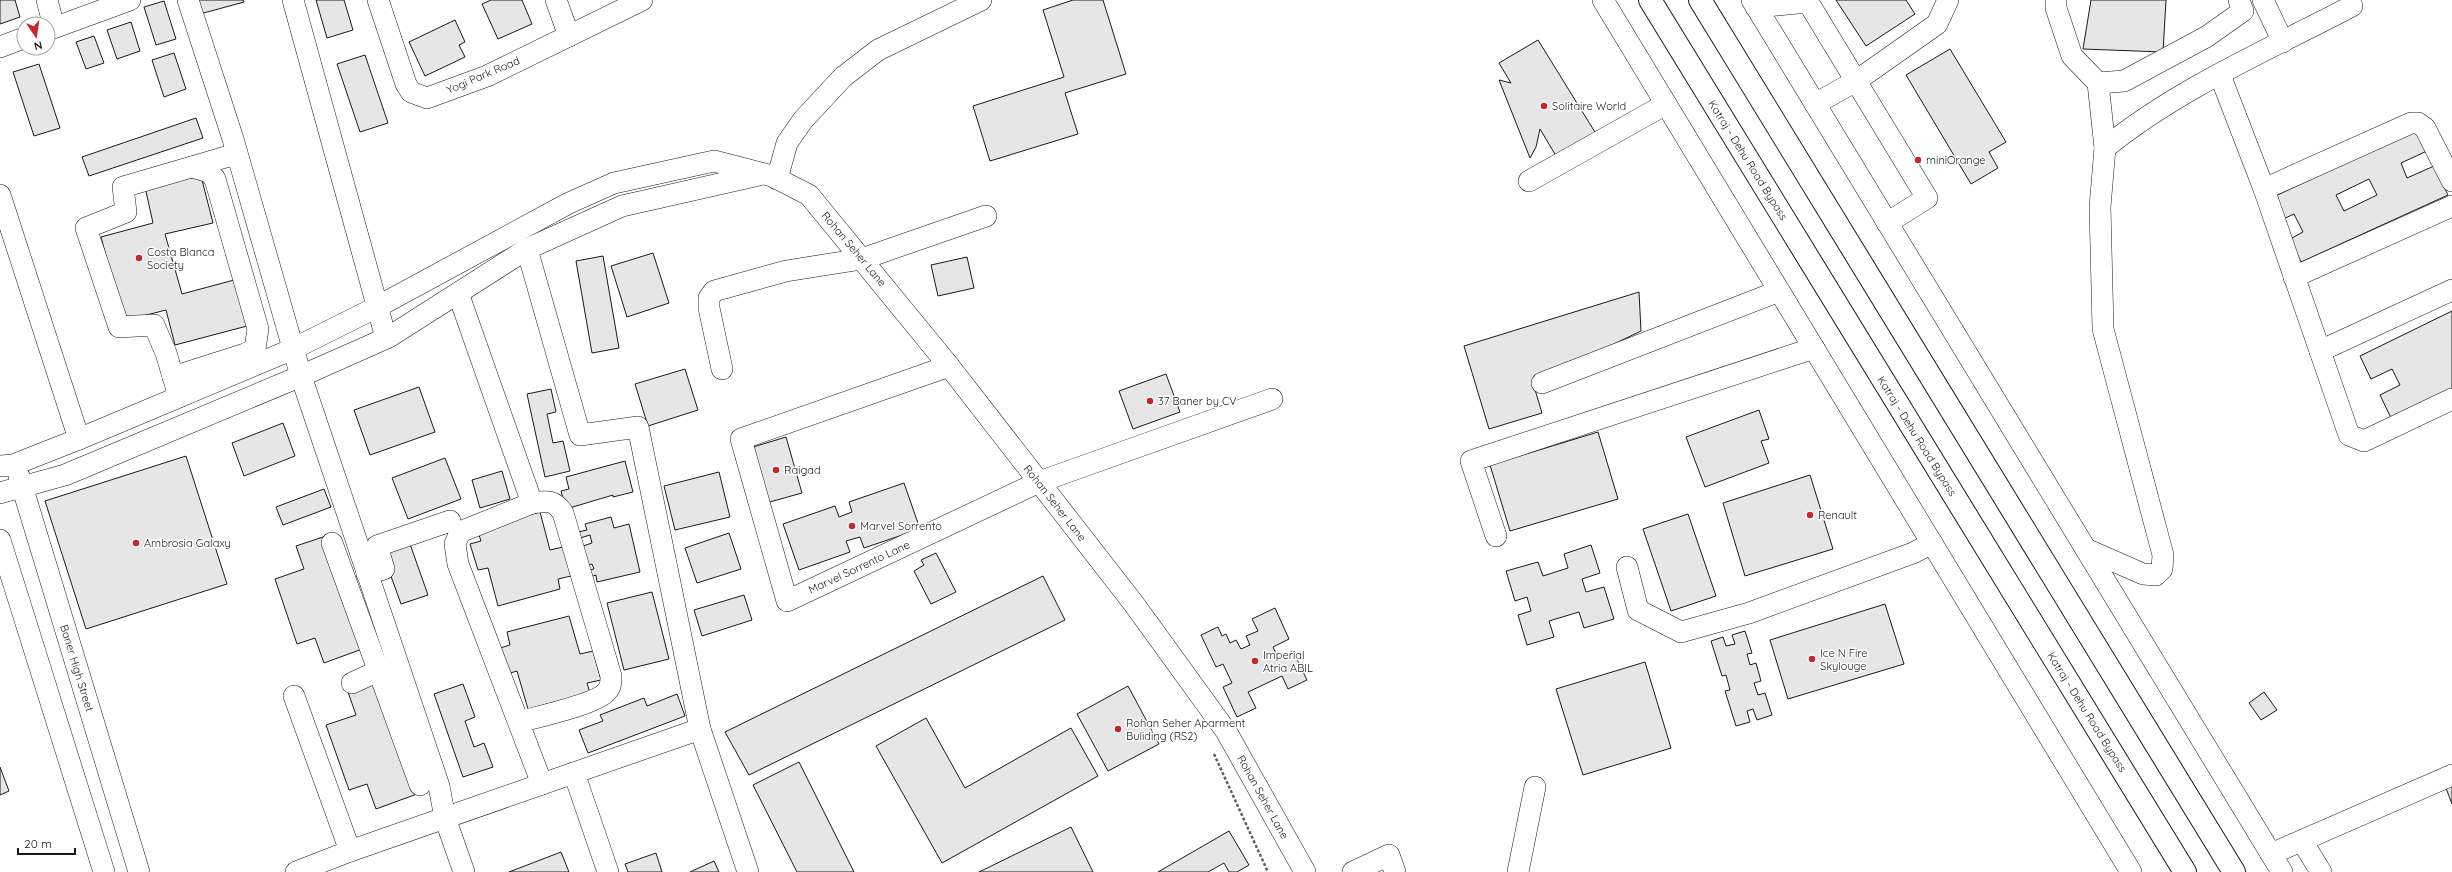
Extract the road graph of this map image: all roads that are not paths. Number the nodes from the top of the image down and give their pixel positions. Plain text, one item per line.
1 (46, 0) edge
2 (130, 0) edge
3 (188, 0) edge
4 (293, 0) edge
5 (378, 0) edge
6 (556, 0) edge
7 (642, 0) edge
8 (981, 0) edge
9 (1603, 0) edge
10 (1650, 0) edge
11 (1700, 0) edge
12 (1948, 0) edge
13 (2056, 0) edge
14 (2239, 0) edge
15 (2263, 0) edge
16 (1754, 3) edge
17 (2352, 6) dead end
18 (49, 16) edge
19 (56, 26) edge
20 (569, 36) junction
21 (2290, 38) junction
22 (16, 41) edge
23 (0, 47) edge
24 (2220, 75) junction
25 (1856, 81) junction
26 (2098, 83) junction
27 (1666, 104) junction
28 (1816, 104) junction
29 (2104, 148) junction
30 (236, 154) junction
31 (192, 167) junction
32 (769, 177) junction
33 (1529, 181) dead end
34 (2452, 181) edge
35 (2264, 189) junction
36 (0, 195) edge
37 (2452, 206) edge
38 (986, 216) dead end
39 (1887, 223) junction
40 (527, 249) junction
41 (862, 259) junction
42 (2294, 277) junction
43 (2452, 290) edge
44 (1779, 291) junction
45 (458, 293) junction
46 (377, 307) junction
47 (386, 338) junction
48 (1814, 348) junction
49 (294, 349) junction
50 (2320, 351) junction
51 (950, 366) junction
52 (722, 369) dead end
53 (173, 376) junction
54 (301, 376) junction
55 (1542, 383) dead end
56 (179, 397) junction
57 (1272, 399) dead end
58 (2452, 399) edge
59 (79, 439) junction
60 (8, 465) edge
61 (1039, 482) junction
62 (22, 489) junction
63 (0, 493) edge
64 (532, 503) junction
65 (450, 521) dead end
66 (1496, 536) dead end
67 (0, 540) edge
68 (332, 543) dead end
69 (1932, 543) junction
70 (2086, 549) junction
71 (1627, 567) dead end
72 (367, 574) junction
73 (397, 662) junction
74 (379, 671) junction
75 (352, 683) dead end
76 (294, 696) dead end
77 (519, 722) junction
78 (700, 729) junction
79 (574, 773) junction
80 (2452, 775) edge
81 (542, 784) junction
82 (420, 785) dead end
83 (1535, 787) dead end
84 (445, 818) junction
85 (2302, 841) junction
86 (350, 851) junction
87 (2271, 854) junction
88 (104, 872) edge
89 (139, 872) edge
90 (296, 872) edge
91 (464, 872) edge
92 (608, 872) edge
93 (748, 872) edge
94 (1305, 872) edge
95 (1353, 872) edge
96 (1395, 872) edge
97 (1518, 872) edge
98 (2131, 872) edge
99 (2184, 872) edge
100 (2234, 872) edge
101 (2282, 872) edge
102 (2321, 872) edge

1 - 18 street
2 - 19 street
3 - 30 street
4 - 46 street
5 - 20 street, Yogi Park Road
6 - 20 street
7 - 20 street, Yogi Park Road
8 - 32 street
9 - 27 street
10 - 99 highway, Katraj - Dehu Road Bypass
11 - 100 highway
12 - 25 street
13 - 26 street
14 - 26 street
15 - 21 street
16 - 25 street
16 - 28 street
17 - 21 street
21 - 24 street
22 - 23 street
24 - 29 street
24 - 35 street
25 - 28 street
25 - 39 street
26 - 29 street
27 - 33 street
27 - 44 street
28 - 39 street
29 - 70 street
30 - 31 street
30 - 49 street
31 - 53 street
31 - 53 street
32 - 40 street
32 - 41 street, Rohan Seher Lane
32 - 46 street, Rohan Seher Lane
34 - 35 street
35 - 42 street
36 - 59 street
37 - 42 street
38 - 41 street
39 - 70 street
40 - 45 street
40 - 78 street
41 - 51 street, Rohan Seher Lane
41 - 52 street
42 - 50 street
43 - 50 street
44 - 48 street
44 - 55 street
45 - 47 street
45 - 64 street
46 - 47 street
46 - 49 street, Rohan Seher Lane
47 - 54 street
48 - 66 street
48 - 69 street
49 - 54 street
49 - 56 street, Rohan Seher Lane
50 - 58 street
51 - 61 street, Rohan Seher Lane
51 - 61 street, Marvel Sorrento Lane
53 - 56 street
54 - 62 street
54 - 72 street
56 - 59 street, Rohan Seher Lane
57 - 61 street, Marvel Sorrento Lane
59 - 60 street, Rohan Seher Lane
60 - 62 street, Baner High Street
61 - 94 street, Rohan Seher Lane
62 - 63 street
62 - 89 street, Baner High Street
64 - 77 street
64 - 77 street
65 - 72 street
67 - 88 street
68 - 74 street
69 - 71 street
69 - 98 street
70 - 87 street
72 - 73 street
73 - 74 street
73 - 84 street
74 - 75 street
74 - 82 street
76 - 86 street
77 - 81 street
78 - 79 street
78 - 93 street
79 - 81 street
79 - 92 street
80 - 85 street
81 - 84 street
83 - 97 street
84 - 86 street
84 - 91 street
85 - 87 street
85 - 102 street
86 - 90 street
87 - 101 street
95 - 96 street

